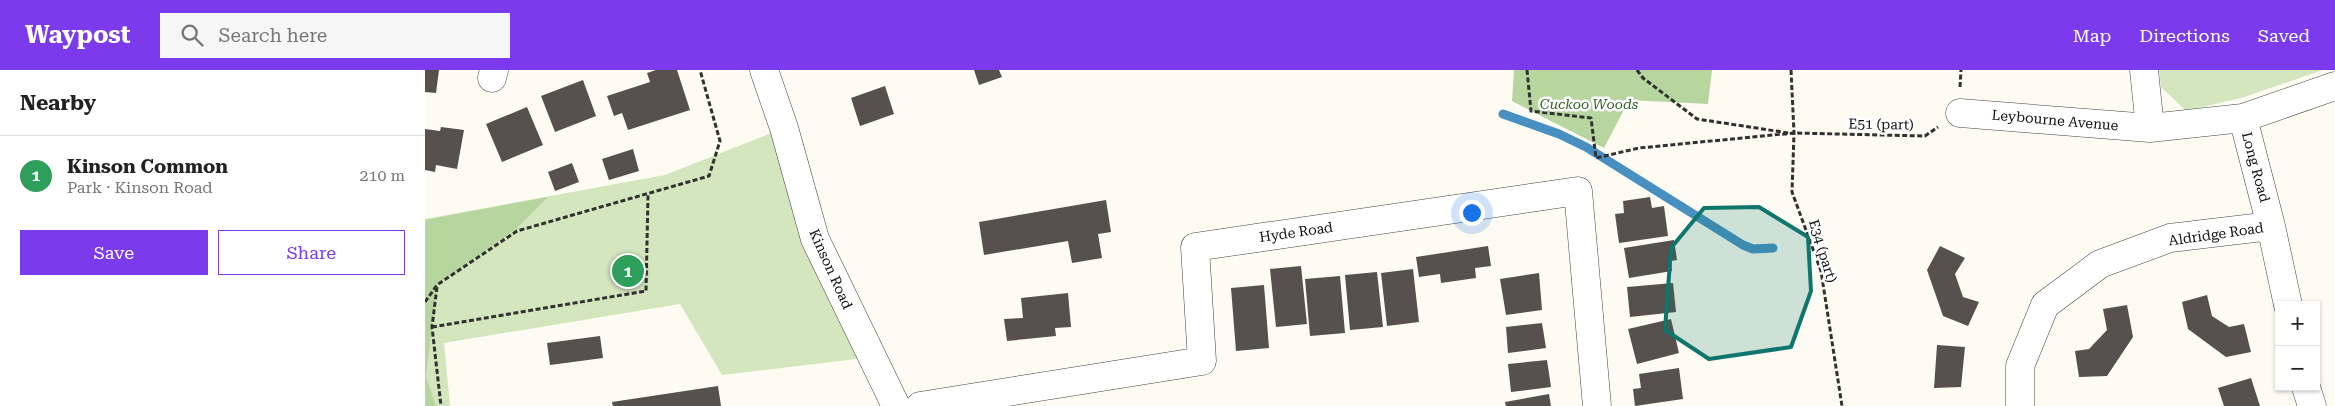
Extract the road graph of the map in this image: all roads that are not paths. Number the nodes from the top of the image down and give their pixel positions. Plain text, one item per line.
1 (764, 70) edge
2 (2144, 70) edge
3 (2335, 86) edge
4 (1960, 112) road end
5 (2243, 118) junction
6 (2149, 128) junction
7 (2271, 226) junction
8 (2287, 301) edge
9 (2307, 391) edge
10 (896, 406) edge
11 (919, 406) edge
12 (1597, 406) edge
13 (2021, 406) edge
14 (2312, 406) edge

1 - 10 street, Kinson Road
2 - 6 street
3 - 5 street, Leybourne Avenue
4 - 6 street, Leybourne Avenue
5 - 6 street, Leybourne Avenue
5 - 7 street, Long Road
7 - 8 street, Long Road
7 - 13 street, Aldridge Road
9 - 14 street
11 - 12 street, Hyde Road

